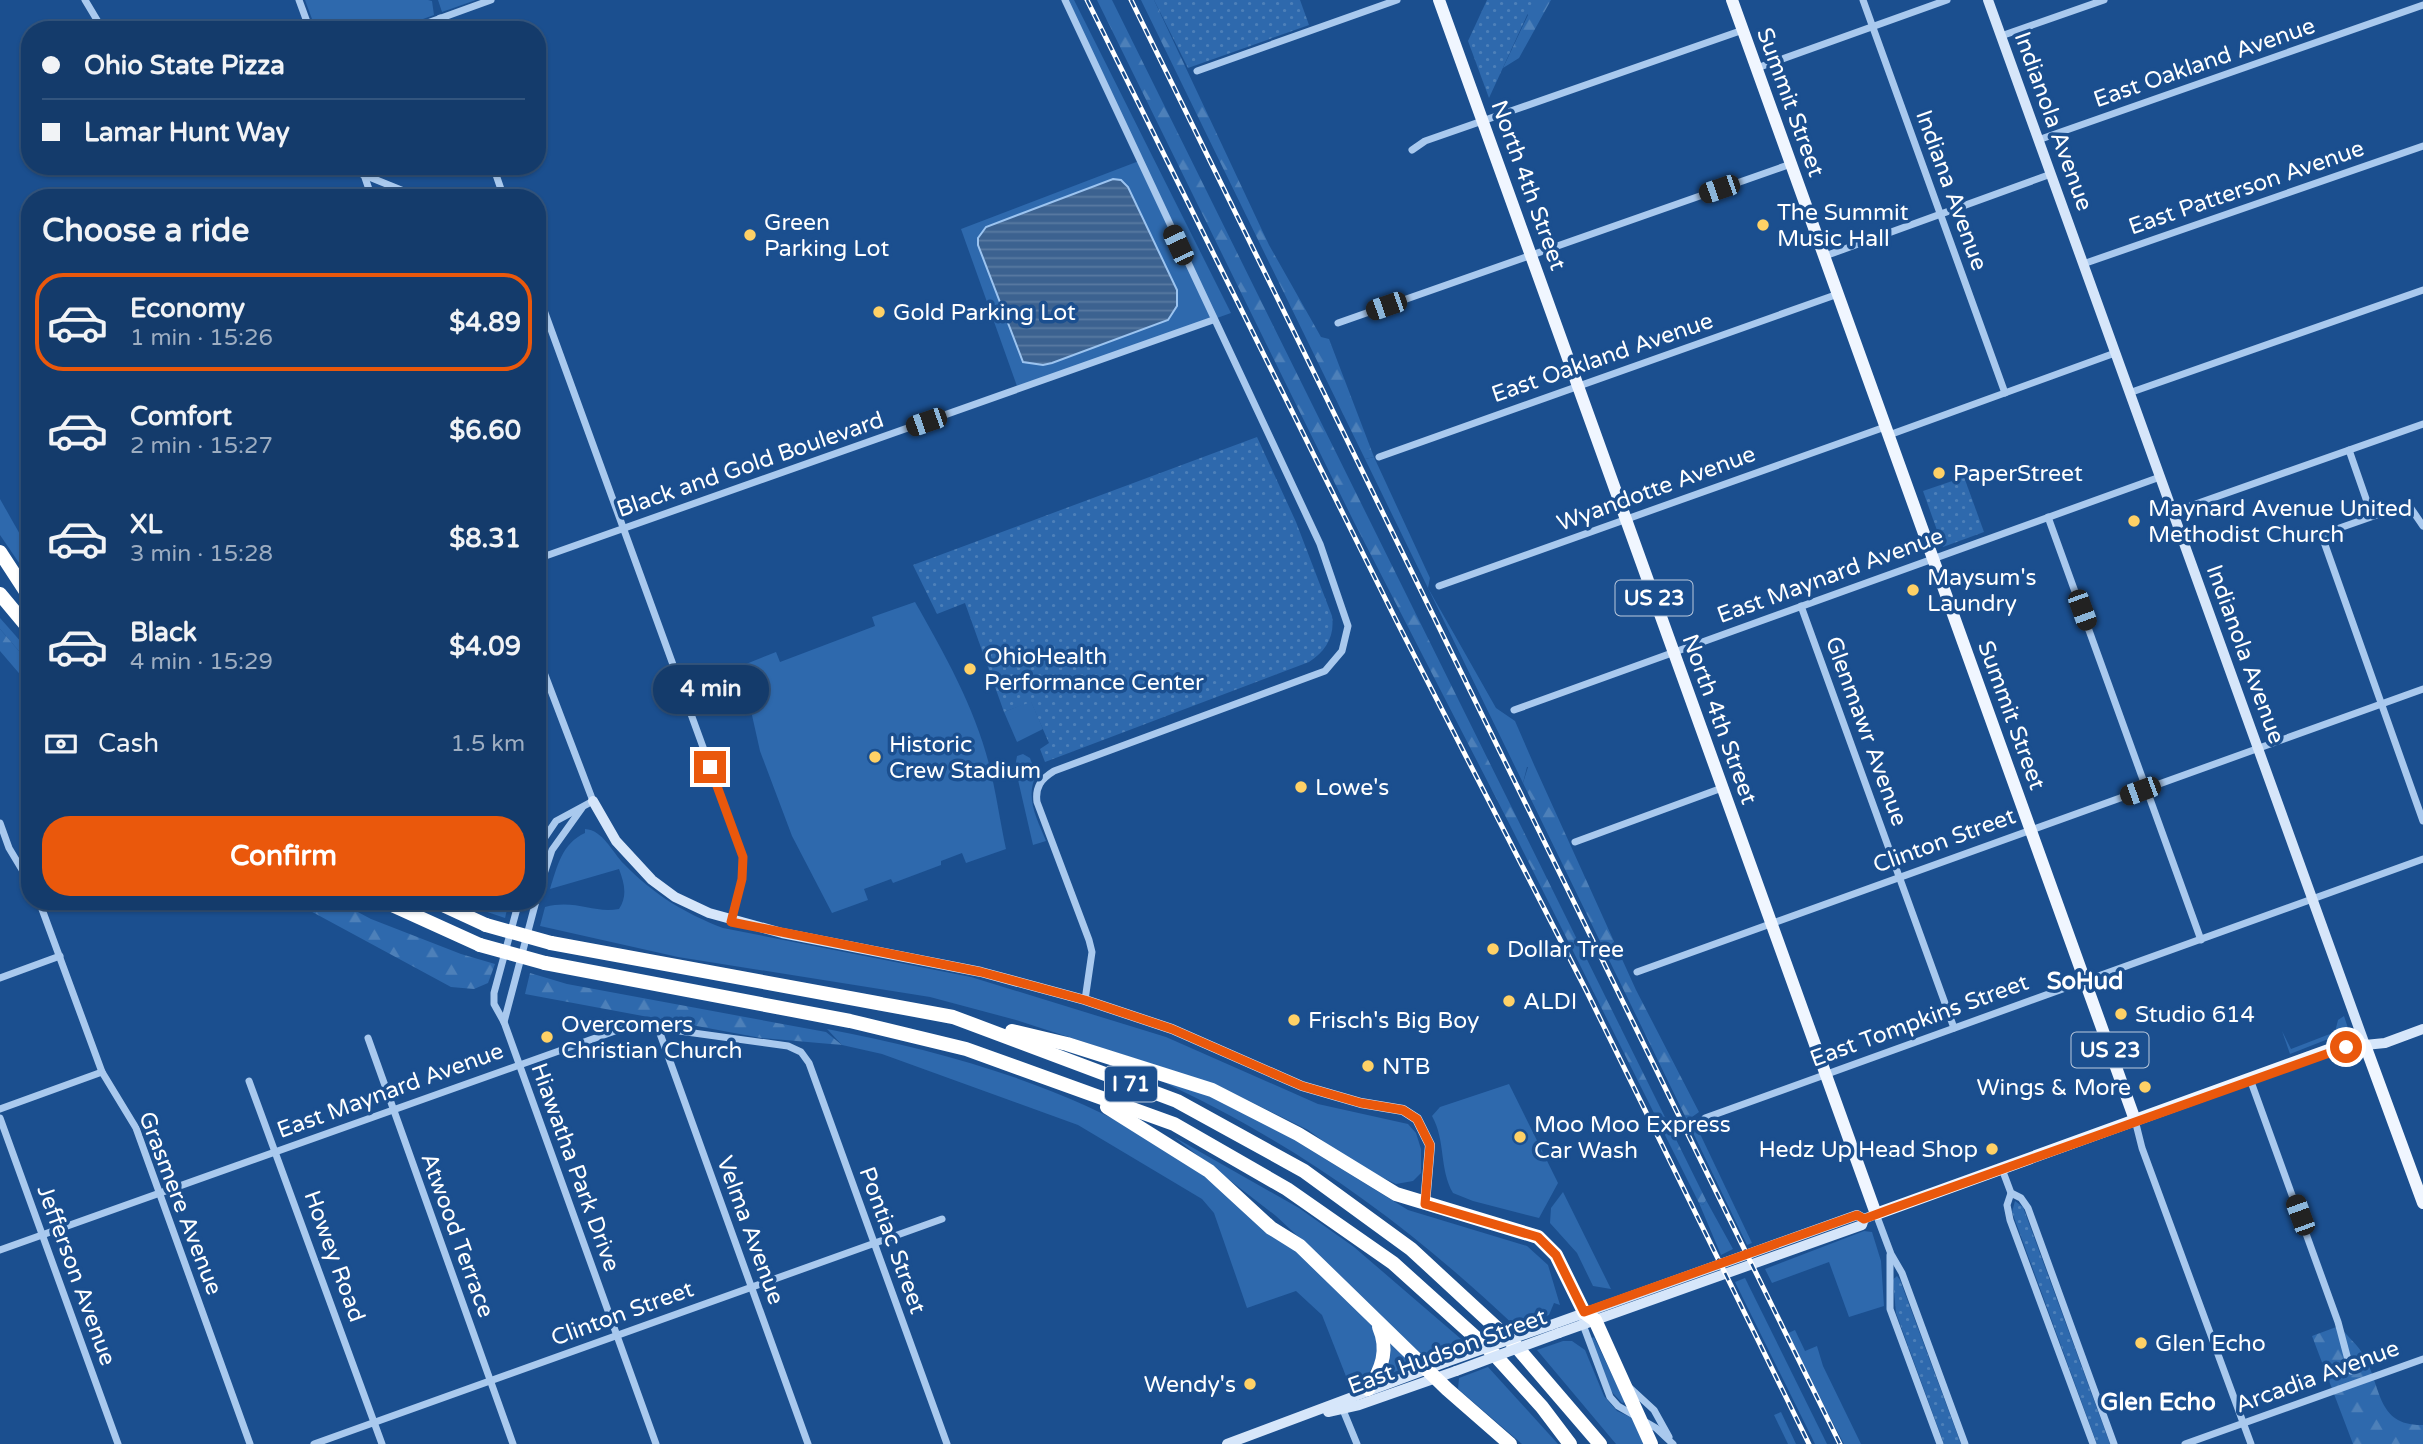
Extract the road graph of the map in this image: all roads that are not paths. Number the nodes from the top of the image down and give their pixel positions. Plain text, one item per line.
1 (85, 0) edge
2 (299, 0) edge
3 (491, 0) edge
4 (1065, 0) edge
5 (1396, 0) edge
6 (1438, 0) edge
7 (1732, 0) edge
8 (1863, 0) edge
9 (1947, 0) edge
10 (1988, 0) edge
11 (2104, 0) edge
12 (2423, 5) edge
13 (440, 18) junction
14 (98, 21) edge
15 (307, 21) edge
16 (432, 21) edge
17 (441, 21) edge
18 (1873, 26) junction
19 (1743, 30) junction
20 (2001, 36) junction
21 (1757, 68) junction
22 (1196, 71) dead end
23 (1484, 121) junction
24 (2038, 140) junction
25 (2423, 146) edge
26 (1412, 150) dead end
27 (1791, 164) junction
28 (2051, 174) junction
29 (364, 175) joint
30 (369, 189) edge
31 (399, 189) edge
32 (1940, 214) junction
33 (1531, 255) junction
34 (1825, 256) junction
35 (2083, 264) junction
36 (2423, 290) edge
37 (1838, 294) junction
38 (546, 316) edge
39 (1213, 320) junction
40 (1338, 323) dead end
41 (2115, 354) junction
42 (1579, 386) junction
43 (2005, 393) junction
44 (2129, 393) junction
45 (2423, 424) edge
46 (1887, 431) junction
47 (2349, 450) junction
48 (1379, 457) dead end
49 (2160, 477) junction
50 (2173, 512) junction
51 (2372, 516) junction
52 (2048, 517) junction
53 (1626, 519) junction
54 (2423, 526) edge
55 (622, 529) junction
56 (0, 552) edge
57 (546, 556) edge
58 (1933, 558) junction
59 (21, 584) edge
60 (1438, 586) dead end
61 (0, 594) edge
62 (1801, 606) junction
63 (21, 619) edge
64 (1674, 652) junction
65 (546, 678) edge
66 (2423, 689) edge
67 (2381, 704) junction
68 (1514, 710) dead end
69 (2258, 748) junction
70 (1722, 788) junction
71 (2146, 789) junction
72 (593, 801) junction
73 (582, 807) junction
74 (2423, 821) edge
75 (0, 823) edge
76 (2031, 830) junction
77 (546, 836) edge
78 (1574, 842) dead end
79 (2423, 859) edge
80 (21, 868) edge
81 (546, 868) edge
82 (1900, 877) junction
83 (2312, 899) junction
84 (42, 910) edge
85 (403, 910) edge
86 (454, 910) edge
87 (517, 910) edge
88 (534, 910) edge
89 (731, 922) junction
90 (1771, 923) junction
91 (2201, 940) junction
92 (60, 956) junction
93 (1637, 972) dead end
94 (0, 978) edge
95 (2085, 981) junction
96 (1085, 1000) junction
97 (953, 1017) junction
98 (503, 1022) junction
99 (658, 1028) junction
100 (1954, 1028) junction
101 (2423, 1030) edge
102 (368, 1038) dead end
103 (2365, 1045) junction
104 (801, 1052) joint
105 (518, 1065) junction
106 (102, 1072) junction
107 (1825, 1075) junction
108 (2250, 1079) junction
109 (249, 1082) dead end
110 (1059, 1083) junction
111 (0, 1109) edge
112 (393, 1109) junction
113 (0, 1118) edge
114 (1705, 1118) dead end
115 (2135, 1120) junction
116 (276, 1150) junction
117 (2002, 1169) junction
118 (160, 1193) junction
119 (2011, 1193) junction
120 (2423, 1201) edge
121 (1425, 1204) junction
122 (1870, 1217) junction
123 (942, 1219) dead end
124 (43, 1234) junction
125 (874, 1244) junction
126 (0, 1250) edge
127 (1891, 1254) junction
128 (752, 1288) junction
129 (1376, 1319) junction
130 (1587, 1319) junction
131 (1555, 1329) junction
132 (617, 1336) junction
133 (2423, 1359) edge
134 (2351, 1371) dead end
135 (1432, 1373) junction
136 (1620, 1378) junction
137 (490, 1381) junction
138 (1368, 1390) junction
139 (1343, 1410) junction
140 (1315, 1413) junction
141 (1638, 1416) junction
142 (1480, 1418) junction
143 (375, 1423) junction
144 (2243, 1423) junction
145 (118, 1444) edge
146 (250, 1444) edge
147 (314, 1444) edge
148 (382, 1444) edge
149 (513, 1444) edge
150 (656, 1444) edge
151 (808, 1444) edge
152 (947, 1444) edge
153 (1227, 1444) edge
154 (1357, 1444) edge
155 (1498, 1444) edge
156 (1510, 1444) edge
157 (1570, 1444) edge
158 (1600, 1444) edge
159 (1651, 1444) edge
160 (1940, 1444) edge
161 (1965, 1444) edge
162 (2093, 1444) edge
163 (2114, 1444) edge
164 (2185, 1444) edge
165 (2251, 1444) edge

1 - 14 street
2 - 15 street
3 - 13 street
4 - 39 street
5 - 22 street
6 - 23 main road, North 4th Street / US 23
7 - 19 main road, Summit Street / US 23
8 - 18 street, Indiana Avenue
9 - 18 street
10 - 20 street, Indianola Avenue
11 - 20 street
12 - 24 street, East Oakland Avenue
13 - 16 street
13 - 17 street
18 - 21 street
18 - 32 street, Indiana Avenue
19 - 21 main road, Summit Street / US 23
19 - 23 street
20 - 24 street, Indianola Avenue
21 - 27 main road, Summit Street / US 23
23 - 26 street
23 - 33 main road, North 4th Street / US 23
24 - 28 street, Indianola Avenue
25 - 35 street, East Patterson Avenue
27 - 33 street
27 - 34 main road, Summit Street / US 23
28 - 32 street
28 - 35 street, Indianola Avenue
29 - 30 street
29 - 31 street
32 - 34 street
32 - 43 street, Indiana Avenue
33 - 40 street
33 - 42 main road, North 4th Street / US 23
34 - 37 main road, Summit Street / US 23
35 - 41 street, Indianola Avenue
36 - 44 street
37 - 42 street, East Oakland Avenue
37 - 46 main road, Summit Street / US 23
38 - 55 street
39 - 55 street, Black and Gold Boulevard
39 - 96 street
41 - 43 street, Wyandotte Avenue
41 - 44 street, Indianola Avenue
42 - 48 street, East Oakland Avenue
42 - 53 main road, North 4th Street / US 23
43 - 46 street, Wyandotte Avenue
44 - 49 street, Indianola Avenue
45 - 47 street
46 - 53 street, Wyandotte Avenue
46 - 58 main road, Summit Street / US 23
47 - 50 street
47 - 51 street
49 - 50 street, Indianola Avenue
49 - 52 street, East Maynard Avenue
50 - 69 street, Indianola Avenue
51 - 54 street
51 - 67 street
52 - 58 street, East Maynard Avenue
52 - 71 street
53 - 60 street, Wyandotte Avenue
53 - 64 main road, North 4th Street / US 23
55 - 57 street, Black and Gold Boulevard
55 - 89 street
56 - 59 highway
58 - 62 street, East Maynard Avenue
58 - 76 main road, Summit Street / US 23
61 - 63 highway
62 - 64 street, East Maynard Avenue
62 - 82 street, Glenmawr Avenue
64 - 68 street, East Maynard Avenue
64 - 70 main road, North 4th Street / US 23
65 - 72 street
66 - 67 street, Clinton Street
67 - 69 street, Clinton Street
67 - 74 street
69 - 71 street, Clinton Street
69 - 83 street, Indianola Avenue
70 - 78 street
70 - 90 main road, North 4th Street / US 23
71 - 76 street, Clinton Street
71 - 91 street
72 - 73 street
72 - 89 street
73 - 77 street
73 - 81 street
75 - 80 street
76 - 82 street, Clinton Street
76 - 95 main road, Summit Street / US 23
79 - 83 street, East Tompkins Street
82 - 90 street, Clinton Street
82 - 100 street, Glenmawr Avenue
83 - 91 street, East Tompkins Street
83 - 103 street, Indianola Avenue
84 - 92 street, Grasmere Avenue
85 - 110 highway, I 71, bridge
86 - 97 highway, I 71, bridge
87 - 98 street, Hiawatha Park Drive
88 - 98 street
89 - 96 street
90 - 93 street, Clinton Street
90 - 107 main road, North 4th Street / US 23
91 - 95 street, East Tompkins Street
92 - 94 street
92 - 106 street, Grasmere Avenue
95 - 100 street, East Tompkins Street
95 - 115 main road, Summit Street / US 23
96 - 121 street
97 - 121 highway
97 - 158 highway, I 71
98 - 105 street, Hiawatha Park Drive
99 - 104 street, East Maynard Avenue
99 - 105 street, East Maynard Avenue
99 - 128 street, Velma Avenue
100 - 107 street, East Tompkins Street
101 - 103 street, East Hudson Street
102 - 112 street, Atwood Terrace
103 - 108 main road, East Hudson Street
103 - 120 main road, Indianola Avenue
104 - 125 street, Pontiac Street
105 - 112 street, East Maynard Avenue
105 - 132 street, Hiawatha Park Drive
106 - 111 street
106 - 118 street, Grasmere Avenue
107 - 114 street, East Tompkins Street
107 - 122 main road, North 4th Street / US 23
108 - 115 main road, East Hudson Street
108 - 134 street
109 - 116 street, Howey Road
110 - 129 highway
110 - 157 highway, I 71
112 - 116 street, East Maynard Avenue
112 - 137 street, Atwood Terrace
113 - 124 street, Jefferson Avenue
115 - 117 main road, East Hudson Street
115 - 144 street, Summit Street
116 - 118 street, East Maynard Avenue
116 - 143 street, Howey Road
117 - 119 street
117 - 122 main road, East Hudson Street
118 - 124 street, East Maynard Avenue
118 - 146 street, Grasmere Avenue
119 - 162 street
119 - 163 street
121 - 130 highway
122 - 127 street
122 - 130 street, East Hudson Street
123 - 125 street, Clinton Street
124 - 126 street, East Maynard Avenue
124 - 145 street, Jefferson Avenue
125 - 128 street, Clinton Street
125 - 152 street, Pontiac Street
127 - 160 street
127 - 161 street
128 - 132 street, Clinton Street
128 - 151 street, Velma Avenue
129 - 135 highway
129 - 138 highway
130 - 131 street, East Hudson Street
130 - 136 highway
130 - 141 street
131 - 135 street, East Hudson Street, bridge
131 - 135 street, East Hudson Street, bridge
132 - 137 street, Clinton Street
132 - 150 street, Hiawatha Park Drive
133 - 144 street, Arcadia Avenue
135 - 138 street, East Hudson Street
135 - 139 street, East Hudson Street
135 - 142 highway
136 - 141 highway
136 - 141 street
137 - 143 street, Clinton Street
137 - 149 street, Atwood Terrace
138 - 140 street, East Hudson Street
139 - 140 street, East Hudson Street
139 - 154 street
140 - 153 street, East Hudson Street
141 - 159 highway
142 - 155 street
142 - 156 highway
143 - 147 street, Clinton Street
143 - 148 street, Howey Road
144 - 164 street, Arcadia Avenue
144 - 165 street, Summit Street

